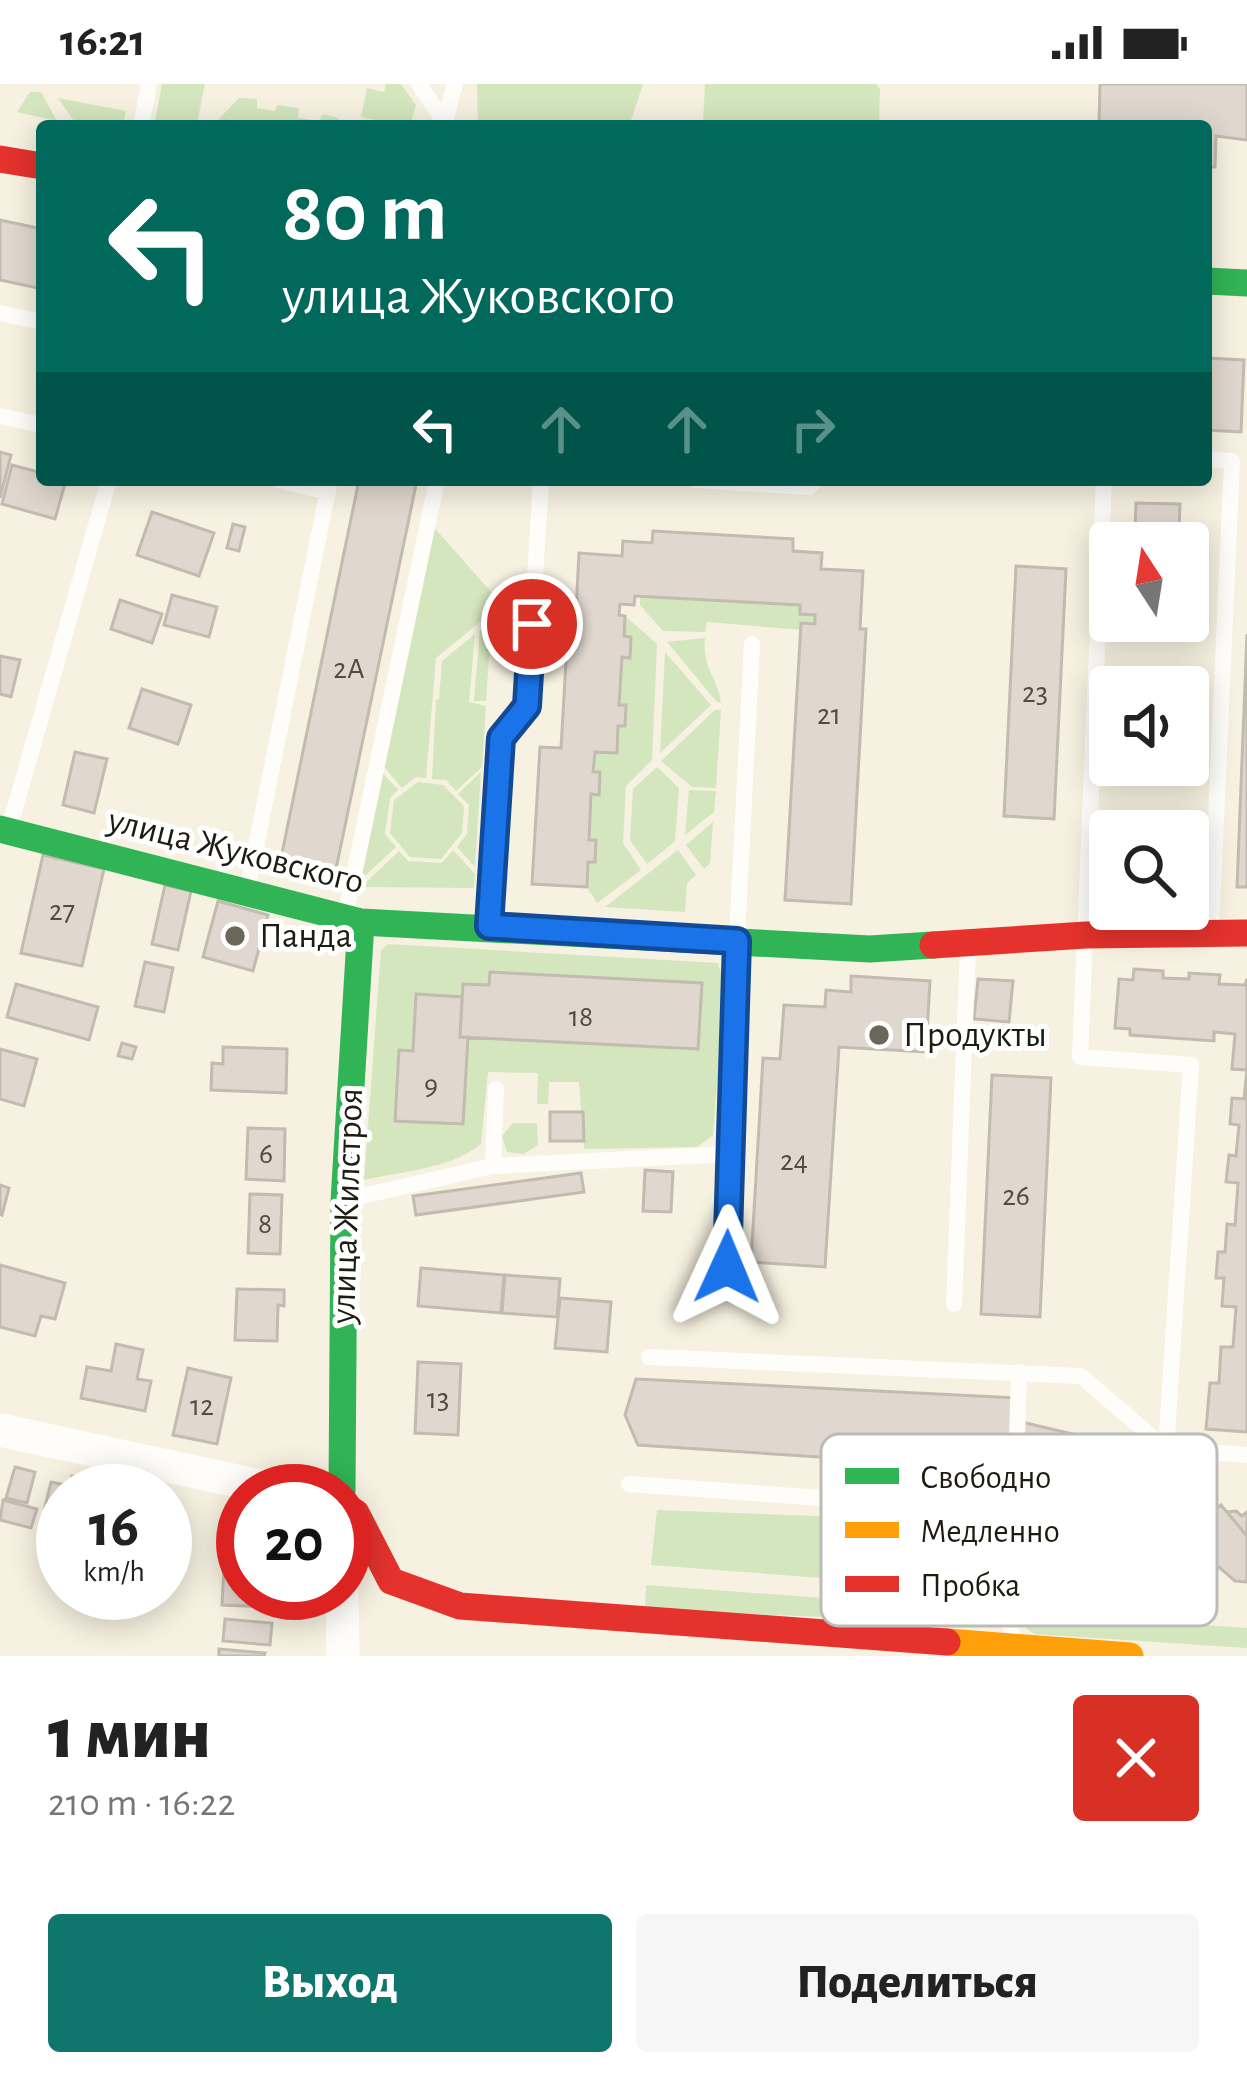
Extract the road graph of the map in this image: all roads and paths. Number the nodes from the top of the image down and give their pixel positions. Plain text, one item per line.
1 (149, 84) edge
2 (418, 84) edge
3 (455, 84) edge
4 (142, 120) edge
5 (441, 120) edge
6 (445, 120) edge
7 (0, 159) edge
8 (36, 165) edge
9 (1212, 281) edge
10 (1247, 283) edge
11 (0, 313) edge
12 (36, 321) edge
13 (0, 416) edge
14 (36, 424) edge
15 (1212, 459) edge
16 (107, 486) edge
17 (329, 486) edge
18 (436, 486) edge
19 (541, 486) edge
20 (1103, 486) edge
21 (752, 644) dead end
22 (3, 840) edge
23 (246, 892) junction
24 (353, 920) junction
25 (489, 926) junction
26 (1210, 933) junction
27 (1247, 933) edge
28 (1086, 935) junction
29 (737, 941) junction
30 (968, 942) junction
31 (496, 1089) dead end
32 (728, 1154) junction
33 (494, 1166) junction
34 (344, 1201) junction
35 (727, 1267) dead end
36 (955, 1304) dead end
37 (649, 1357) dead end
38 (1019, 1372) junction
39 (0, 1430) edge
40 (1017, 1434) edge
41 (1149, 1434) edge
42 (1167, 1434) edge
43 (1217, 1453) edge
44 (1247, 1455) edge
45 (342, 1464) edge
46 (216, 1477) edge
47 (629, 1484) dead end
48 (821, 1498) edge
49 (372, 1545) edge
50 (342, 1620) edge
51 (1011, 1626) edge
52 (1010, 1647) junction
53 (343, 1656) edge
54 (1130, 1656) edge

1 - 4 lane
2 - 5 lane
3 - 6 lane
7 - 8 street
9 - 10 street
11 - 12 lane
13 - 14 lane
15 - 26 lane
16 - 22 lane
17 - 23 lane
18 - 24 lane
19 - 25 lane
20 - 28 lane
21 - 29 lane
22 - 23 street, улица Жуковского
23 - 24 street, улица Жуковского
24 - 25 street, улица Жуковского
24 - 34 street, улица Жилстроя
25 - 29 street, улица Жуковского
26 - 27 street, улица Жуковского
26 - 28 street, улица Жуковского
28 - 30 street, улица Жуковского
28 - 42 lane
29 - 30 street, улица Жуковского
29 - 32 lane
30 - 36 lane
31 - 33 lane
32 - 33 lane
32 - 35 lane
33 - 34 lane
34 - 45 street, улица Жилстроя
37 - 38 lane
38 - 40 lane
38 - 41 lane
39 - 46 street
43 - 44 lane
47 - 48 lane
49 - 52 street
50 - 53 street
51 - 52 lane
52 - 54 street

